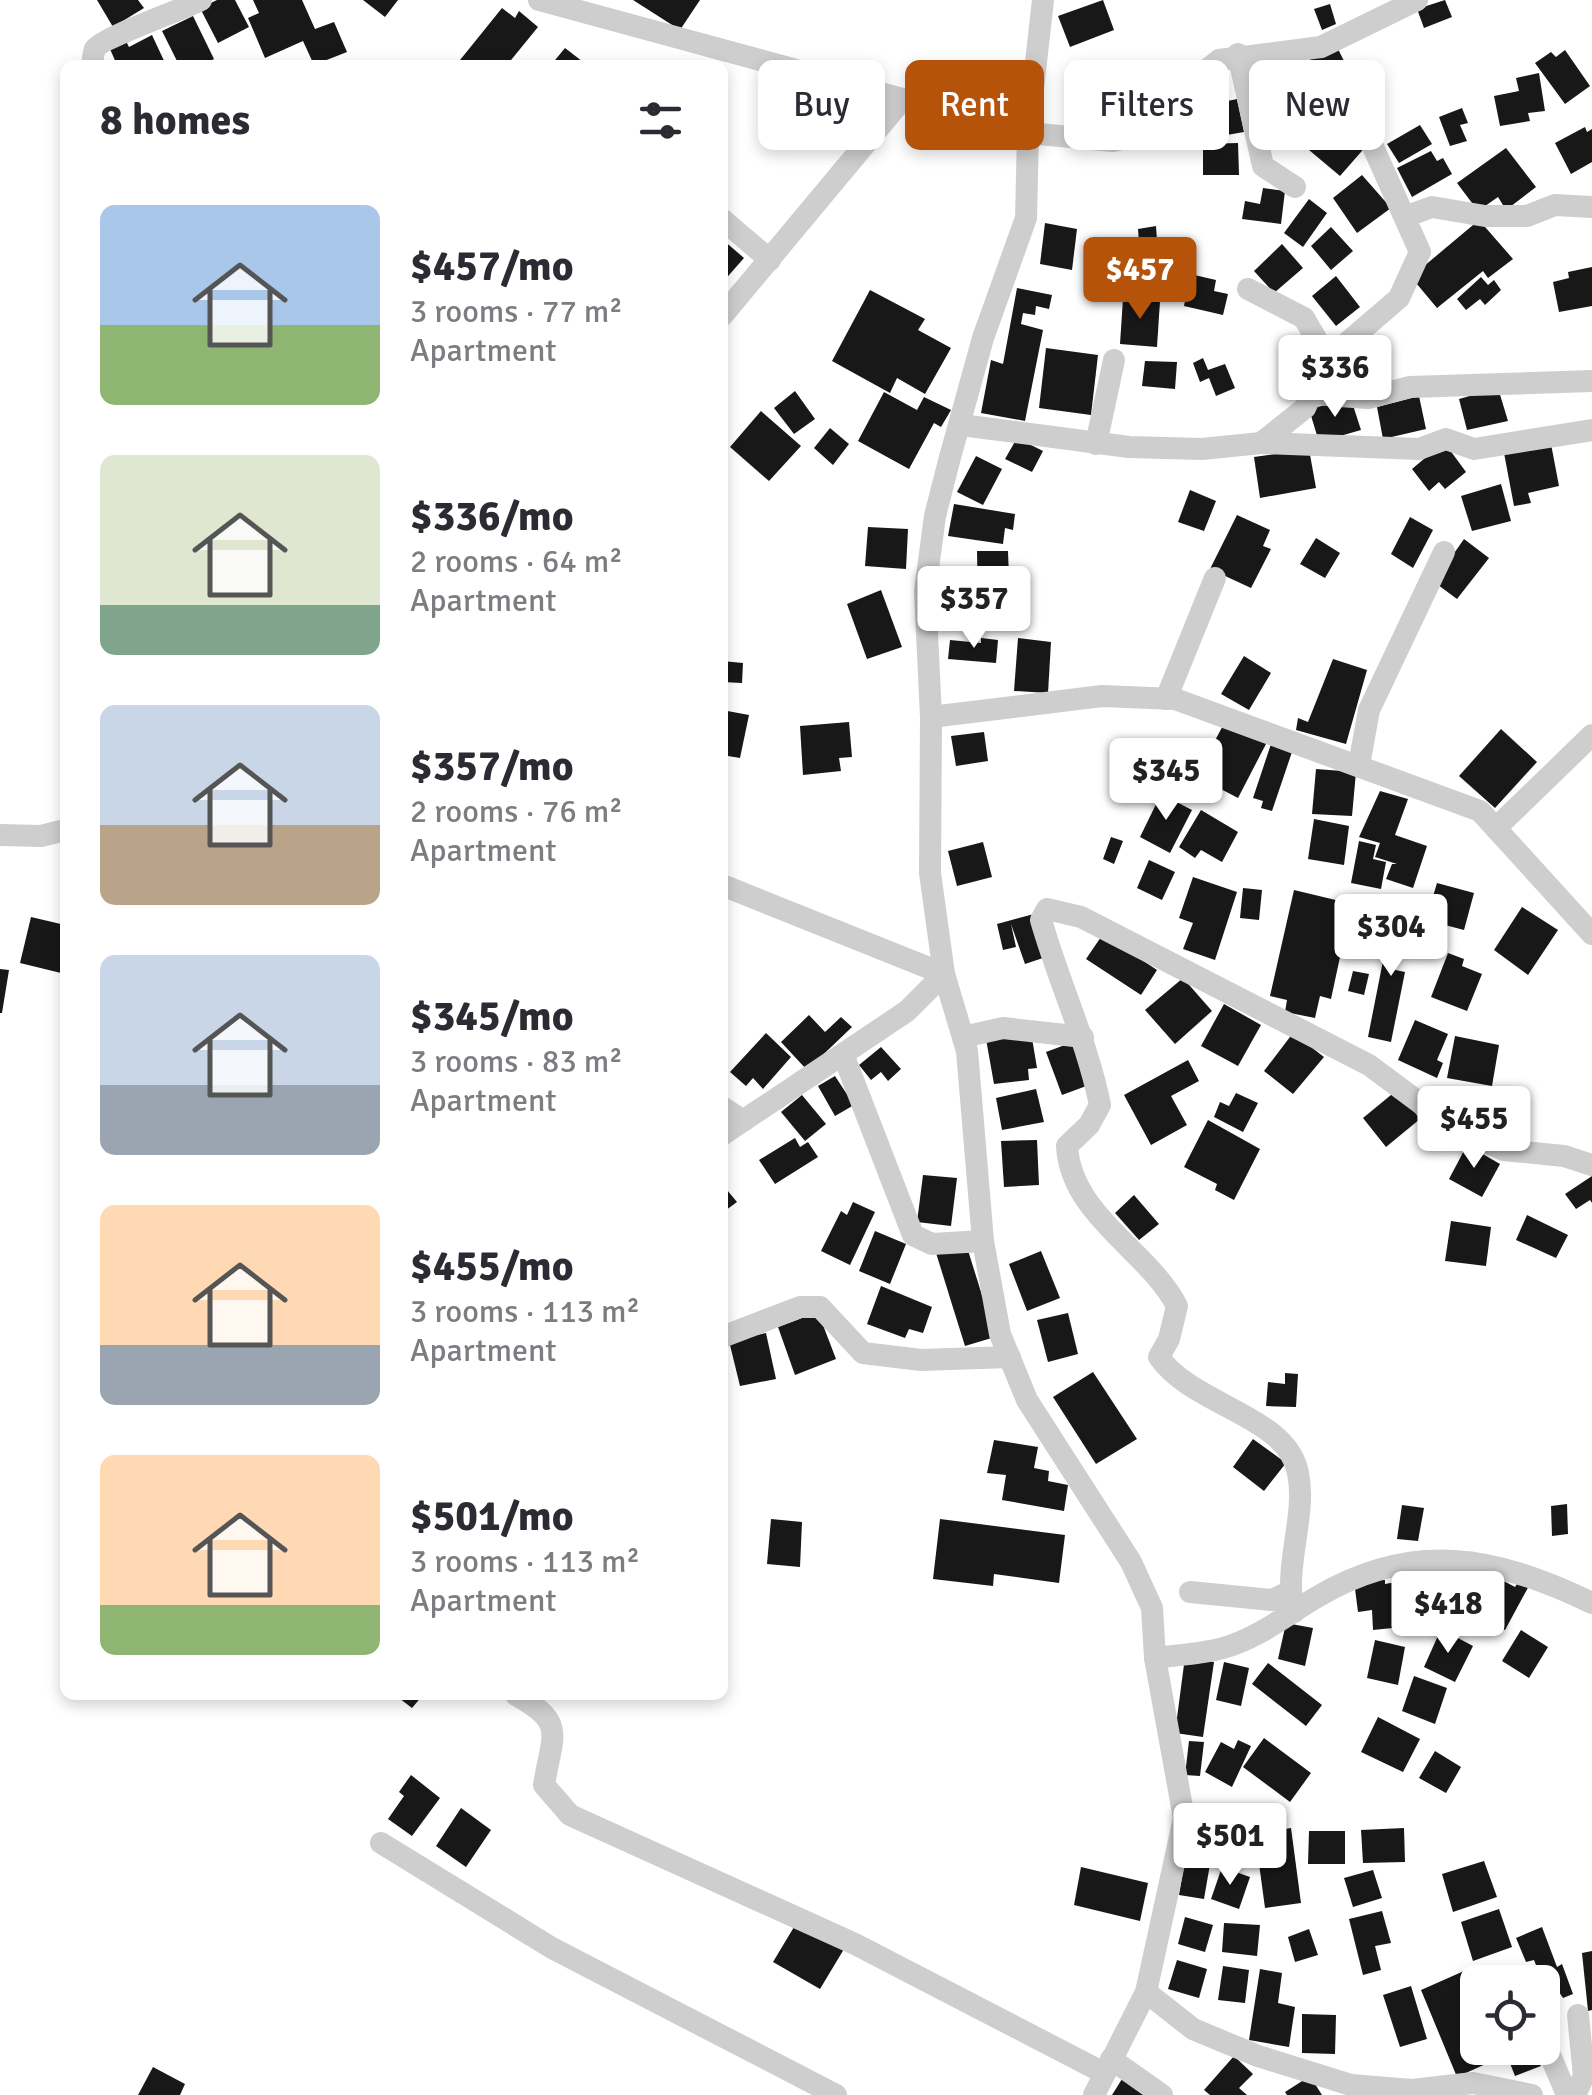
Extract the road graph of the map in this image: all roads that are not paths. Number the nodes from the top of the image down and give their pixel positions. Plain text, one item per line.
1 (201, 0) edge
2 (540, 0) edge
3 (1044, 0) edge
4 (1417, 0) edge
5 (1297, 51) junction
6 (1238, 54) junction
7 (93, 60) edge
8 (1037, 60) edge
9 (902, 100) junction
10 (905, 101) edge
11 (1044, 135) edge
12 (1028, 150) edge
13 (1295, 186) dead end
14 (1592, 207) edge
15 (1408, 216) junction
16 (728, 224) edge
17 (770, 260) junction
18 (1248, 289) dead end
19 (728, 309) edge
20 (1114, 360) dead end
21 (1328, 360) junction
22 (1592, 381) edge
23 (1312, 394) junction
24 (960, 425) junction
25 (1592, 430) edge
26 (1261, 442) junction
27 (1096, 444) junction
28 (1444, 552) dead end
29 (1215, 578) dead end
30 (1166, 699) junction
31 (931, 717) junction
32 (1592, 735) edge
33 (1359, 765) junction
34 (1497, 826) junction
35 (60, 830) edge
36 (0, 835) edge
37 (728, 887) edge
38 (1592, 934) edge
39 (944, 974) junction
40 (1083, 1037) junction
41 (963, 1038) junction
42 (843, 1054) junction
43 (728, 1111) edge
44 (743, 1122) junction
45 (728, 1131) edge
46 (1592, 1165) edge
47 (984, 1242) junction
48 (728, 1336) edge
49 (1010, 1357) junction
50 (1190, 1592) dead end
51 (1292, 1602) junction
52 (1592, 1603) edge
53 (1155, 1658) junction
54 (549, 1703) edge
55 (381, 1842) dead end
56 (1146, 1992) junction
57 (1578, 2015) dead end
58 (1556, 2065) edge
59 (1103, 2076) edge
60 (836, 2095) edge
61 (1162, 2095) edge
62 (1532, 2095) edge
63 (1571, 2095) edge

1 - 7 street
2 - 9 street
3 - 8 street
4 - 5 street
5 - 6 street
5 - 15 street
6 - 11 street
6 - 13 street
9 - 10 street
9 - 17 street
12 - 24 street
14 - 15 street
15 - 21 street
16 - 17 street
17 - 19 street
18 - 21 street
20 - 27 street
21 - 23 street
22 - 23 street
23 - 26 street
24 - 27 street
24 - 31 street
25 - 26 street
26 - 27 street
28 - 33 street
29 - 30 street
30 - 31 street
30 - 33 street
31 - 39 street
32 - 34 street
33 - 34 street
34 - 38 street
35 - 36 street
37 - 39 street
39 - 41 street
39 - 42 street
40 - 41 street
40 - 46 street
40 - 51 street
41 - 47 street
42 - 44 street
42 - 47 street
43 - 44 street
44 - 45 street
47 - 49 street
48 - 49 street
49 - 53 street
50 - 51 street
51 - 52 street
51 - 53 street
53 - 56 street
54 - 59 street
55 - 60 street
56 - 59 street
56 - 62 street
57 - 63 street
58 - 63 street
59 - 61 street

